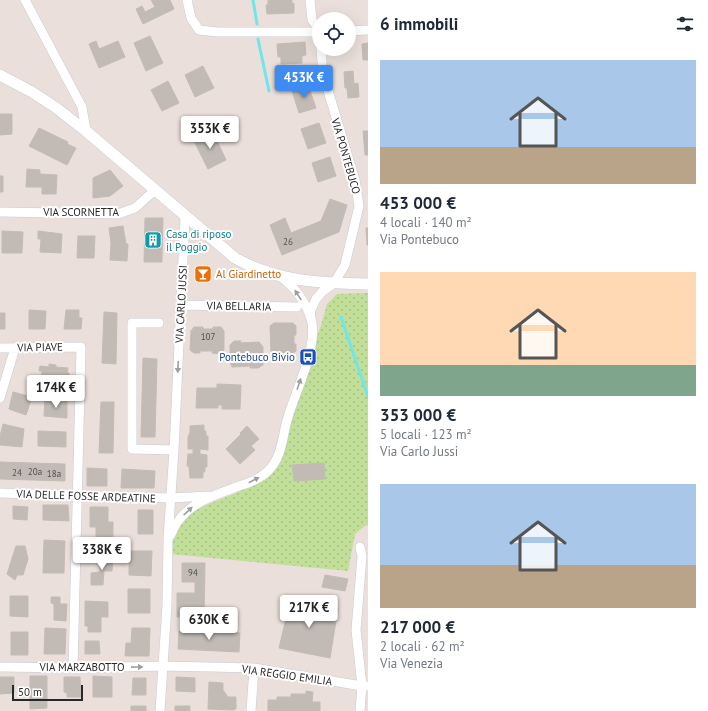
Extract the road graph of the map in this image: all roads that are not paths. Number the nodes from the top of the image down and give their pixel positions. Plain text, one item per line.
1 (25, 0) edge
2 (186, 0) edge
3 (310, 0) edge
4 (312, 20) edge
5 (368, 30) edge
6 (356, 31) edge
7 (312, 32) edge
8 (322, 56) edge
9 (0, 75) edge
10 (86, 131) junction
11 (155, 190) junction
12 (0, 212) edge
13 (185, 216) junction
14 (281, 277) junction
15 (334, 283) junction
16 (368, 284) edge
17 (180, 305) junction
18 (297, 307) dead end
19 (310, 317) junction
20 (159, 323) dead end
21 (0, 348) edge
22 (15, 348) junction
23 (0, 398) edge
24 (174, 450) junction
25 (0, 493) edge
26 (217, 494) junction
27 (76, 495) junction
28 (171, 498) junction
29 (168, 539) junction
30 (360, 547) dead end
31 (163, 666) junction
32 (0, 667) edge
33 (73, 668) junction
34 (254, 668) junction
35 (365, 686) edge
36 (160, 711) edge
37 (251, 711) edge
38 (360, 711) edge

1 - 10 street
2 - 7 street
3 - 4 street
5 - 6 street
8 - 15 street, VIA PONTEBUCO
9 - 10 street
10 - 11 street
11 - 12 street, VIA SCORNETTA
11 - 13 street
13 - 14 street
13 - 17 street, VIA CARLO JUSSI
14 - 15 street
19 -> 14 street, VIA CARLO JUSSI
15 - 16 street
15 - 19 street, VIA CARLO JUSSI
17 - 18 street, VIA BELLARIA
17 -> 24 street, VIA CARLO JUSSI
26 -> 19 street, VIA CARLO JUSSI
20 - 24 street, VIA CARLO JUSSI
21 - 22 street, VIA PIAVE
22 - 23 street
22 - 27 street, VIA PIAVE
24 - 28 street, VIA CARLO JUSSI
25 - 27 street, VIA DELLE FOSSE ARDEATINE
26 - 28 street, VIA CARLO JUSSI
29 -> 26 street, VIA CARLO JUSSI
27 - 28 street, VIA DELLE FOSSE ARDEATINE
27 - 33 street
28 - 29 street, VIA CARLO JUSSI
29 - 31 street, VIA CARLO JUSSI
30 - 35 street
33 -> 31 street, VIA MARZABOTTO
31 - 34 street, VIA REGGIO EMILIA
31 - 36 street, VIA CARLO JUSSI
32 - 33 street, VIA MARZABOTTO
34 - 35 street, VIA REGGIO EMILIA
34 - 37 street
35 - 38 street

